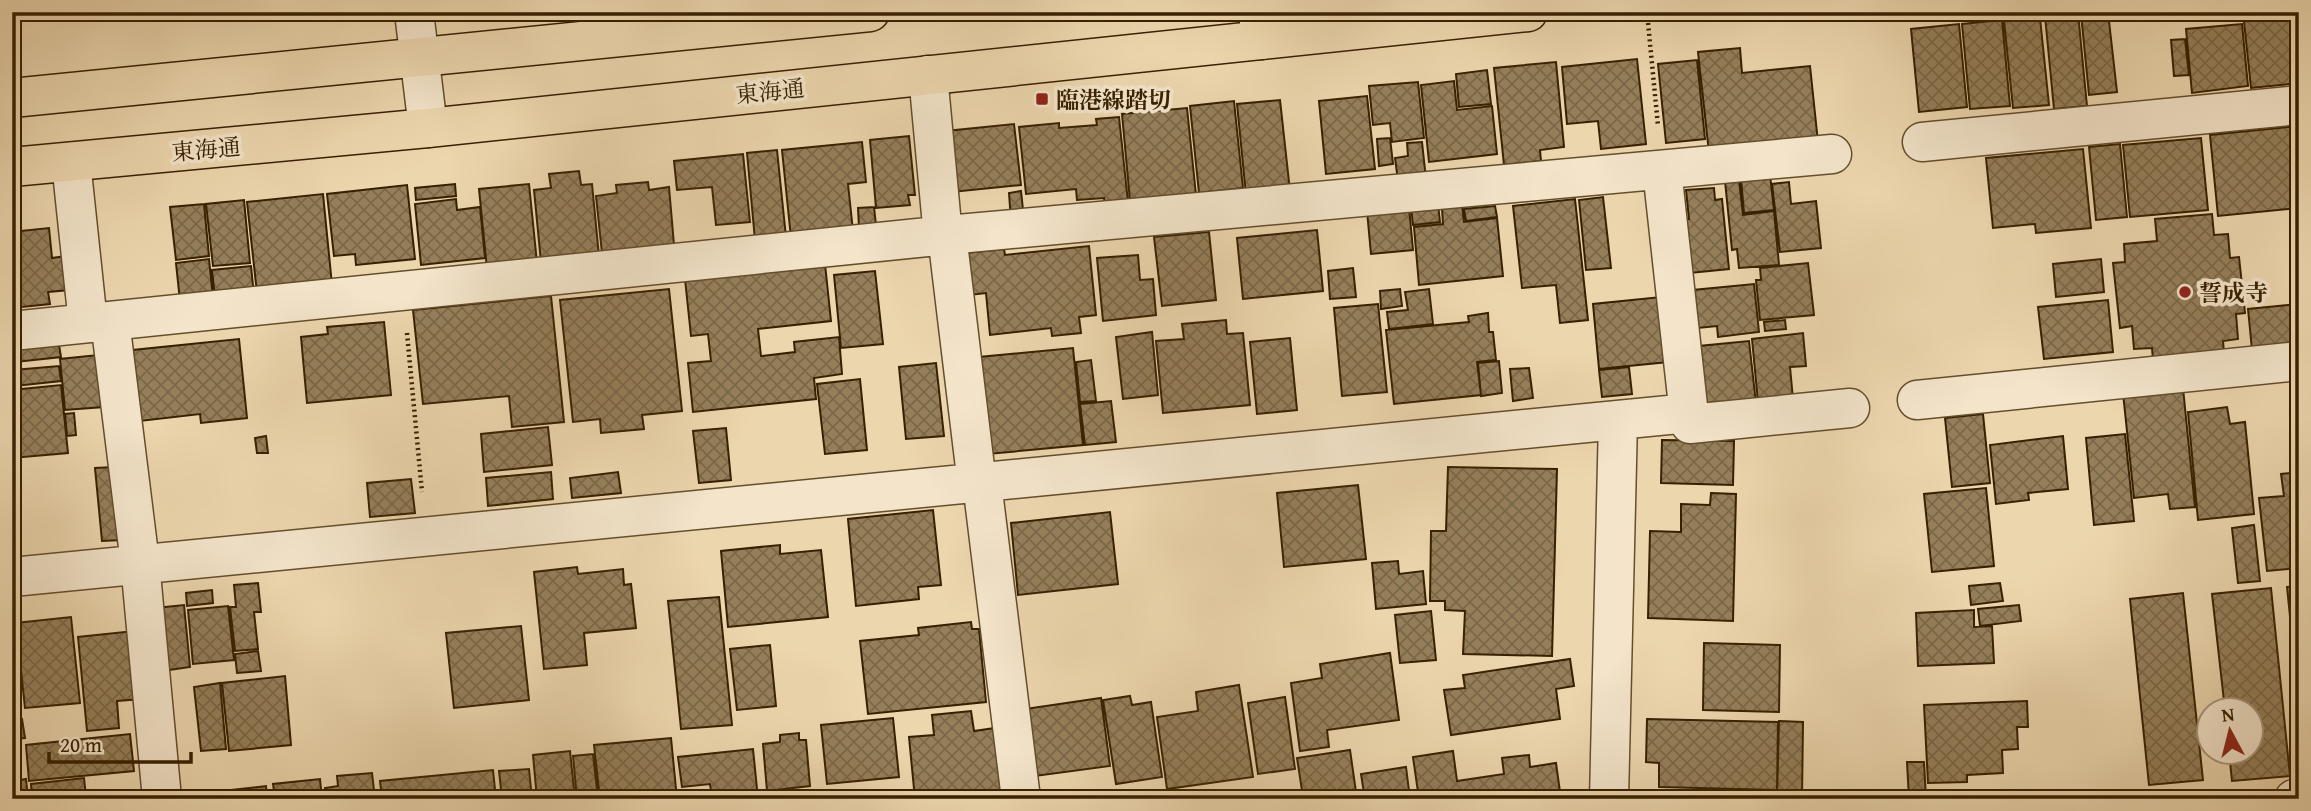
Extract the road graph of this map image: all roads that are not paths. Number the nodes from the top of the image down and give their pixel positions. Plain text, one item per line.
1 (414, 12) edge
2 (870, 12) edge
3 (1528, 12) edge
4 (1259, 26) edge
5 (419, 56) junction
6 (928, 75) junction
7 (12, 98) edge
8 (2299, 105) edge
9 (428, 128) junction
10 (1922, 142) dead end
11 (1832, 154) dead end
12 (71, 162) junction
13 (12, 167) edge
14 (1662, 170) junction
15 (945, 235) junction
16 (99, 322) junction
17 (12, 331) edge
18 (2299, 361) edge
19 (1917, 400) dead end
20 (1850, 408) dead end
21 (1690, 419) junction
22 (1618, 421) junction
23 (980, 484) junction
24 (140, 563) junction
25 (12, 577) edge
26 (162, 799) edge
27 (1021, 799) edge
28 (1609, 799) edge
29 (2294, 799) edge
30 (2299, 799) edge

1 - 5 street
2 - 5 main road
3 - 4 main road, 東海通
4 - 6 main road, 東海通
5 - 7 main road
5 - 9 street
6 - 9 main road, 東海通
6 - 15 street
8 - 10 street
9 - 12 main road, 東海通
11 - 14 street
12 - 13 main road, 東海通
12 - 16 street
14 - 15 street
14 - 21 street
15 - 16 street
15 - 23 street
16 - 17 street
16 - 24 street
18 - 19 street
20 - 21 street
21 - 22 street
22 - 23 street
22 - 28 street
23 - 24 street
23 - 27 street
24 - 25 street
24 - 26 street
29 - 30 street

